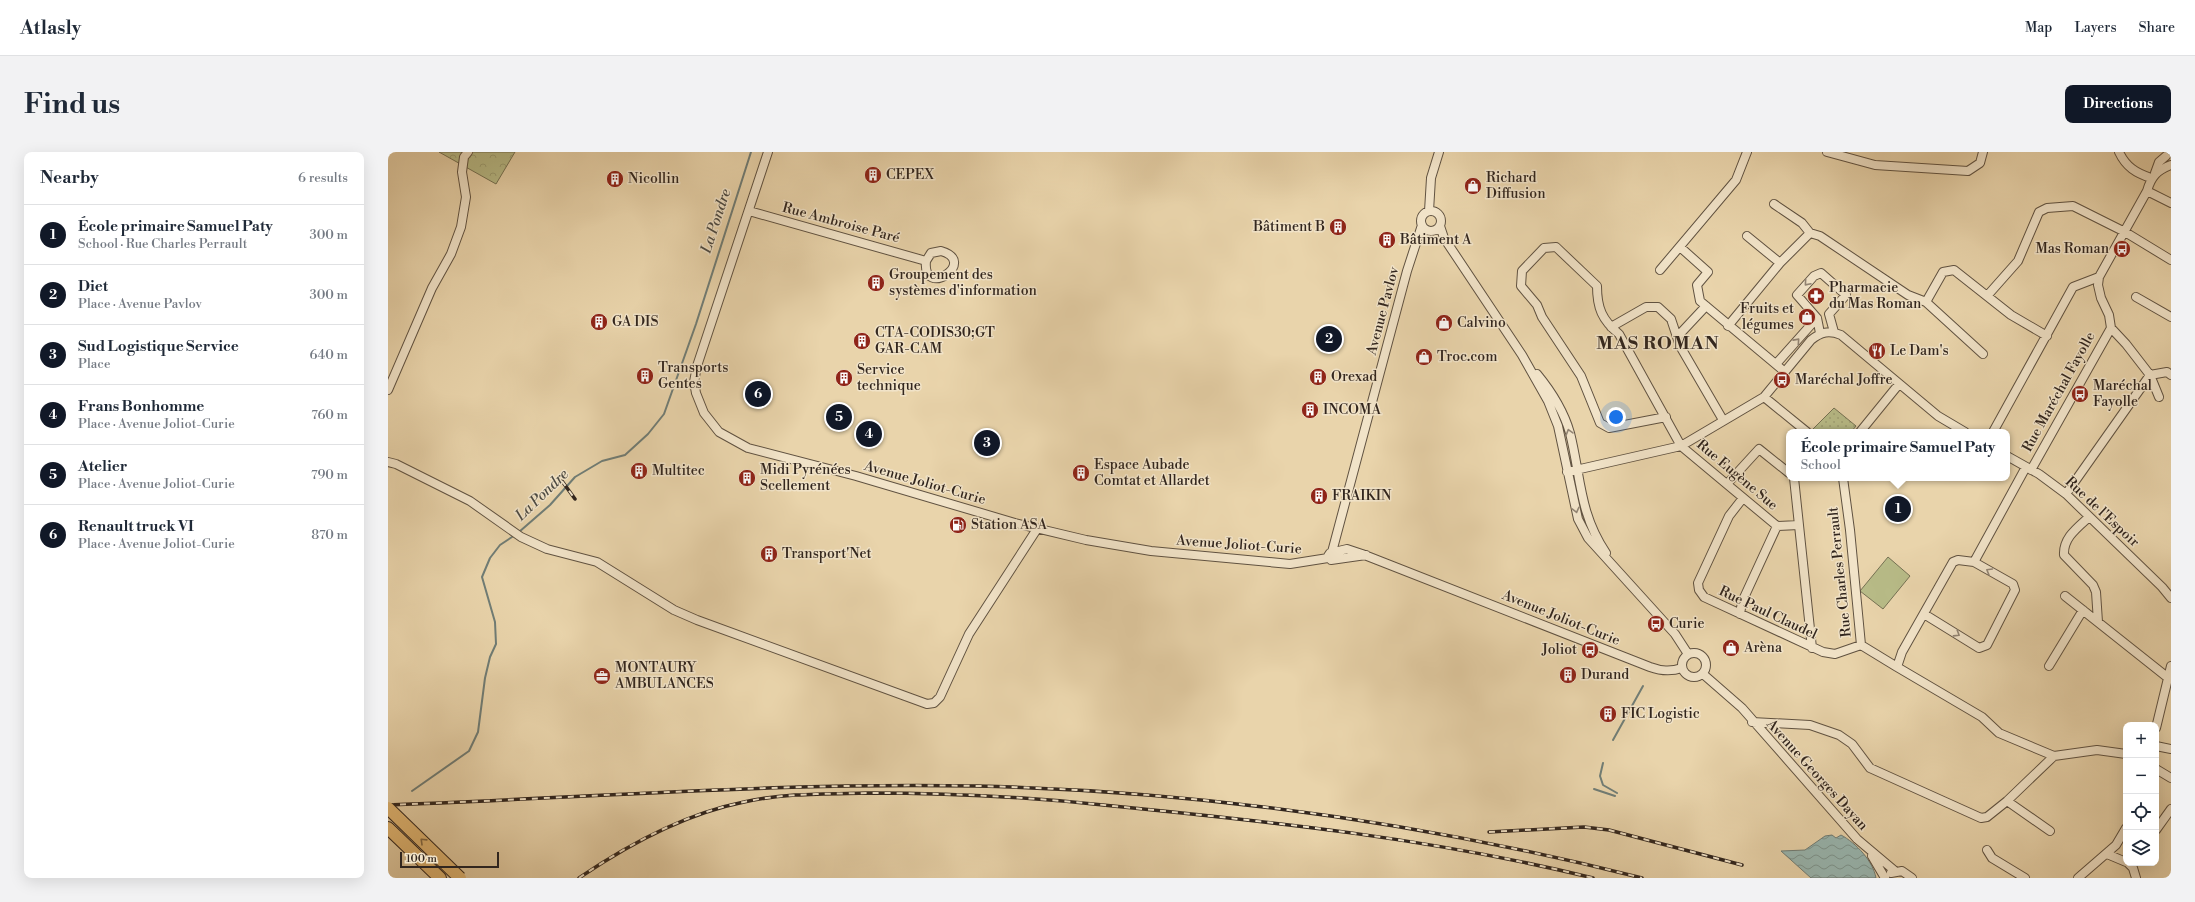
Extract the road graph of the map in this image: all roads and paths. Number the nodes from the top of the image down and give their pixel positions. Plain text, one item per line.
1 (468, 152) edge
2 (768, 152) edge
3 (1439, 152) edge
4 (1747, 152) edge
5 (1827, 152) edge
6 (1984, 152) edge
7 (2120, 152) edge
8 (1854, 156) edge
9 (2168, 159) edge
10 (2153, 176) junction
11 (2147, 191) junction
12 (2171, 203) edge
13 (1774, 204) dead end
14 (748, 211) junction
15 (1432, 212) junction
16 (1440, 226) junction
17 (1427, 229) junction
18 (2125, 232) junction
19 (1810, 233) junction
20 (1747, 236) dead end
21 (1444, 238) junction
22 (1680, 247) junction
23 (2171, 260) edge
24 (926, 261) dead end
25 (1780, 263) junction
26 (1660, 270) dead end
27 (2099, 277) junction
28 (1987, 296) junction
29 (2136, 297) dead end
30 (1926, 302) junction
31 (1706, 306) junction
32 (2171, 317) edge
33 (1818, 318) junction
34 (1728, 326) junction
35 (1611, 327) junction
36 (2110, 328) junction
37 (1827, 332) junction
38 (2047, 336) junction
39 (1677, 337) junction
40 (1983, 354) dead end
41 (1522, 355) junction
42 (1776, 364) junction
43 (1784, 372) junction
44 (2171, 374) edge
45 (2150, 375) junction
46 (1899, 384) junction
47 (388, 390) edge
48 (1764, 397) junction
49 (2160, 397) dead end
50 (1666, 417) junction
51 (1723, 420) junction
52 (1803, 429) edge
53 (1862, 429) edge
54 (1960, 429) edge
55 (1994, 429) edge
56 (1681, 446) junction
57 (2010, 458) edge
58 (388, 462) edge
59 (2028, 468) junction
60 (1577, 470) junction
61 (1786, 471) edge
62 (1567, 472) junction
63 (1794, 481) edge
64 (1843, 481) edge
65 (1727, 484) junction
66 (2066, 494) junction
67 (1743, 498) junction
68 (2088, 517) junction
69 (1799, 525) junction
70 (1778, 526) junction
71 (1037, 529) junction
72 (1333, 555) junction
73 (1974, 562) junction
74 (1615, 567) junction
75 (2066, 596) dead end
76 (2171, 598) edge
77 (2083, 610) junction
78 (1740, 614) junction
79 (1924, 614) junction
80 (2098, 622) junction
81 (1860, 645) junction
82 (1812, 648) junction
83 (1688, 654) junction
84 (2049, 666) dead end
85 (2171, 666) edge
86 (1897, 667) junction
87 (1682, 668) junction
88 (1703, 674) junction
89 (2168, 677) junction
90 (2168, 690) edge
91 (1752, 722) junction
92 (2158, 722) edge
93 (2159, 747) edge
94 (2171, 749) edge
95 (2123, 754) edge
96 (2054, 756) junction
97 (2159, 771) edge
98 (2171, 778) edge
99 (2007, 801) junction
100 (388, 808) edge
101 (2171, 809) edge
102 (2159, 826) edge
103 (388, 828) edge
104 (2125, 830) edge
105 (2050, 831) dead end
106 (1863, 845) junction
107 (1987, 850) dead end
108 (2107, 854) junction
109 (2123, 861) edge
110 (2132, 866) edge
111 (1895, 871) junction
112 (1910, 877) edge
113 (440, 878) edge
114 (460, 878) edge
115 (1886, 878) edge
116 (2025, 878) edge
117 (2078, 878) edge
118 (2136, 878) edge

1 - 47 street
2 - 14 street, Avenue Joliot-Curie
3 - 15 street
4 - 22 street
5 - 8 street
6 - 8 street
7 - 10 street
9 - 10 street
10 - 11 street
11 - 12 street
11 - 18 street
13 - 19 street
14 - 24 street, Rue Ambroise Paré
14 - 71 street, Avenue Joliot-Curie
15 - 16 street
15 - 17 street, Avenue Pavlov
16 - 17 street
16 - 21 street
17 - 21 street
17 - 72 street, Avenue Pavlov
18 - 23 street
18 - 27 street
18 - 28 street
19 - 25 street
19 - 30 street
20 - 25 street
21 - 41 street
22 - 26 street
22 - 31 street
25 - 34 street
27 - 36 street
27 - 38 street
28 - 30 street
28 - 38 street
29 - 32 street
30 - 40 street
31 - 34 street
31 - 39 street
33 - 37 street
37 -> 33 street
42 -> 33 street
34 - 42 street
35 - 39 street
35 - 50 street
35 - 50 street
36 - 45 street
36 - 59 street, Rue Maréchal Fayolle
37 - 43 street
37 - 46 street
38 - 55 street
39 - 51 street
60 -> 41 street
41 - 62 street
42 - 43 street
43 - 48 street
44 - 45 street
45 - 49 street
45 - 66 street
46 - 53 street
46 - 54 street
48 - 51 street
48 - 52 street
50 - 56 street
51 - 56 street
56 - 60 street
56 - 65 street, Rue Eugène Sue
57 - 59 street, Rue de l'Espoir
58 - 71 street
59 - 66 street, Rue de l'Espoir
59 - 73 street, Rue Maréchal Fayolle
60 - 62 street
60 - 74 street
61 - 65 street
62 -> 74 street
63 - 69 street
64 - 81 street, Rue Charles Perrault
65 - 67 street, Rue Eugène Sue
66 - 68 street, Rue de l'Espoir
67 - 70 street, Rue Eugène Sue
67 - 78 street, Rue Paul Claudel
68 - 76 street, Rue de l'Espoir
68 - 80 street
69 - 70 street, Rue Eugène Sue
69 - 82 street
70 - 78 street
71 - 72 street, Avenue Joliot-Curie
72 - 87 street, Avenue Joliot-Curie
73 - 79 street
79 -> 73 street
74 - 83 street
75 - 77 street
77 - 80 street
77 - 84 street
78 - 82 street, Rue Paul Claudel
79 - 86 street
80 - 89 street
81 - 82 street, Rue Paul Claudel
81 - 86 street, Rue Charles Perrault
83 - 87 street
83 - 88 street
85 - 89 street
86 - 96 street, Rue Charles Perrault
87 - 88 street
88 - 91 street, Avenue Georges Dayan
89 - 90 street
90 - 92 street
91 - 99 street
91 - 106 street, Avenue Georges Dayan
93 - 94 street
95 - 96 street
96 - 99 street
97 - 98 street
99 - 105 street
114 -> 100 highway, bridge
101 - 102 street
103 - 113 highway
104 - 108 street
106 - 111 street, Avenue Georges Dayan
106 - 115 street, Avenue Georges Dayan
107 - 116 street
108 - 109 street
108 - 117 street
110 - 118 street
111 - 112 street, Avenue Georges Dayan
111 - 115 street

